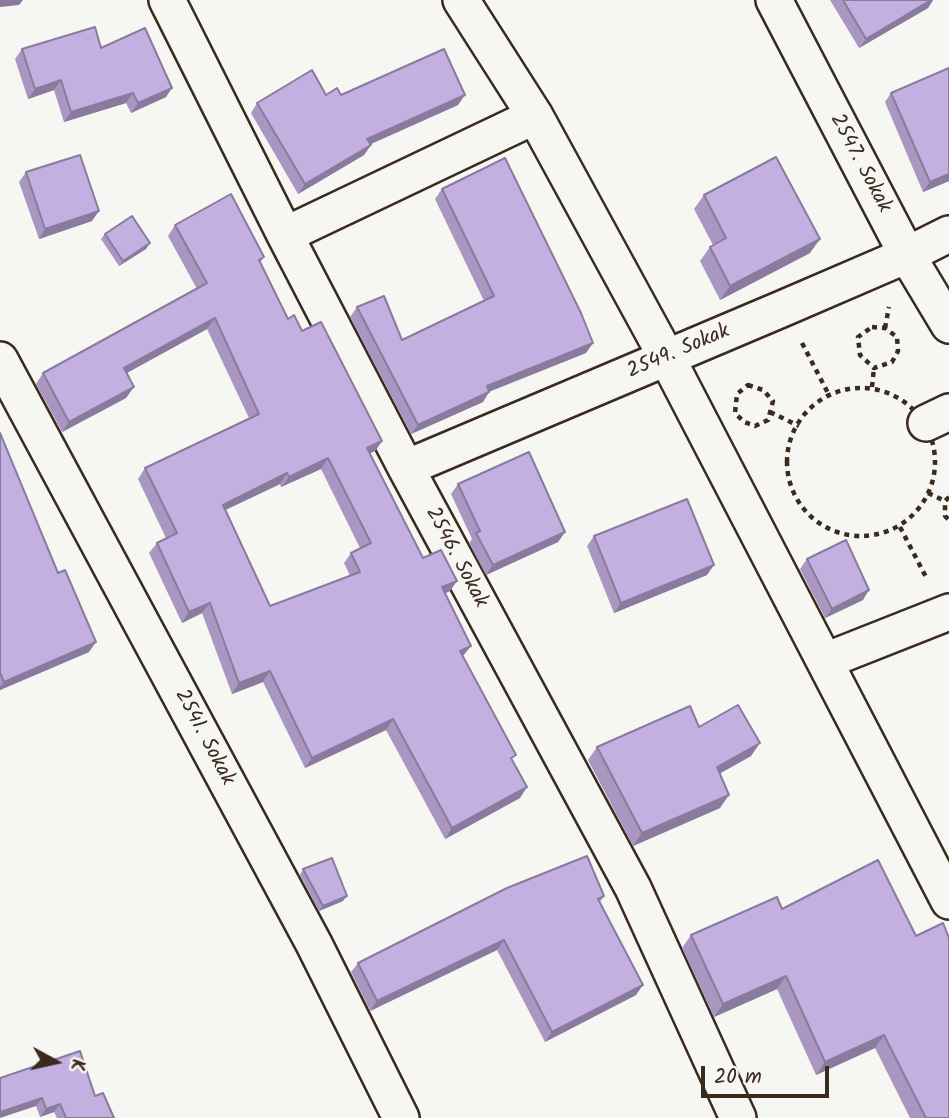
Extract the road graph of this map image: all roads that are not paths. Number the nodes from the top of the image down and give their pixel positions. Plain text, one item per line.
1 (167, 0) edge
2 (461, 0) edge
3 (774, 0) edge
4 (535, 116) junction
5 (949, 234) edge
6 (285, 235) junction
7 (907, 255) junction
8 (949, 326) edge
9 (667, 358) junction
10 (0, 360) edge
11 (406, 468) junction
12 (941, 600) edge
13 (825, 661) junction
14 (949, 901) edge
15 (401, 1118) edge
16 (738, 1118) edge

1 - 6 street, 2546. Sokak
2 - 4 street
3 - 7 street, 2547. Sokak
4 - 6 street
4 - 9 street
5 - 7 street, 2549. Sokak
6 - 11 street, 2546. Sokak
7 - 8 street, 2547. Sokak
7 - 9 street, 2549. Sokak
9 - 11 street, 2549. Sokak
9 - 13 street
10 - 15 street, 2541. Sokak
11 - 16 street, 2546. Sokak
12 - 13 street
13 - 14 street

